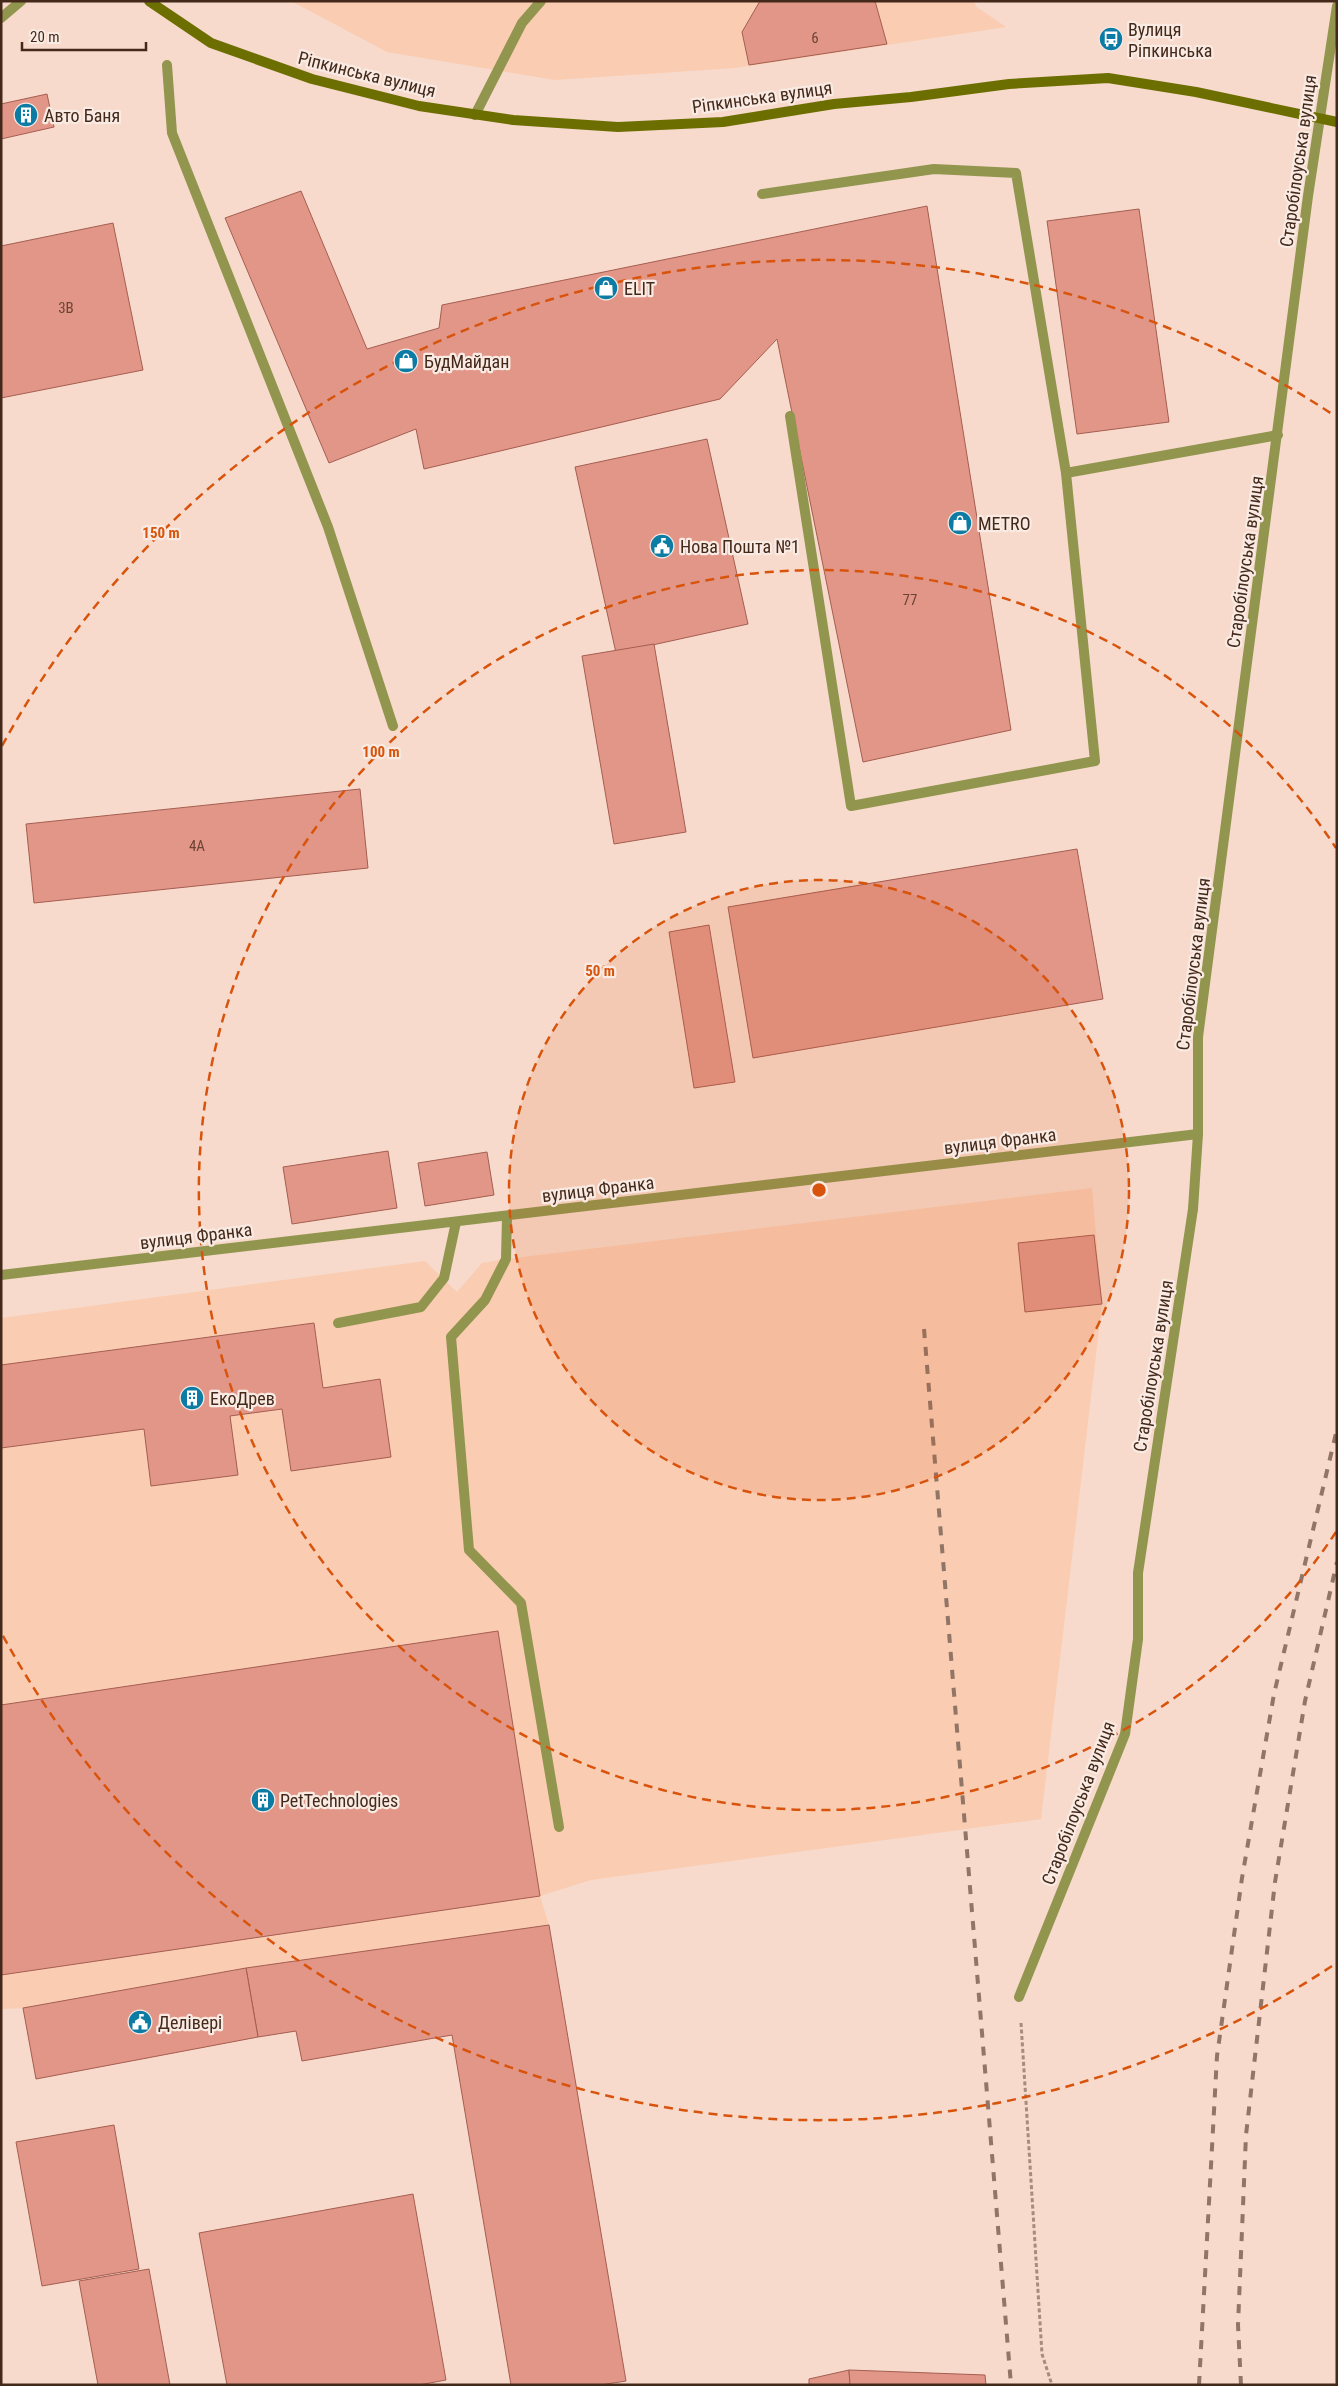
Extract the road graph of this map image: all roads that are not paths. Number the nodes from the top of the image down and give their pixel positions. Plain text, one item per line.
1 (21, 1) edge
2 (149, 1) edge
3 (541, 1) edge
4 (1337, 6) edge
5 (1, 18) edge
6 (167, 65) dead end
7 (474, 115) junction
8 (1320, 118) junction
9 (1337, 122) edge
10 (762, 194) dead end
11 (790, 416) dead end
12 (1278, 435) junction
13 (1066, 473) junction
14 (393, 726) dead end
15 (1198, 1134) junction
16 (507, 1216) junction
17 (456, 1222) junction
18 (1, 1275) edge
19 (338, 1323) dead end
20 (559, 1827) dead end
21 (1019, 1997) road end

1 - 5 street
2 - 7 main road, Ріпкинська вулиця
3 - 7 street
4 - 8 street, Старобілоуська вулиця
6 - 14 street
7 - 8 main road, Ріпкинська вулиця
8 - 9 main road, Ріпкинська вулиця
8 - 12 street, Старобілоуська вулиця
10 - 13 street
11 - 13 street
12 - 13 street
12 - 15 street, Старобілоуська вулиця
15 - 16 street, вулиця Франка
15 - 21 street, Старобілоуська вулиця
16 - 17 street, вулиця Франка
16 - 20 street
17 - 18 street, вулиця Франка
17 - 19 street

